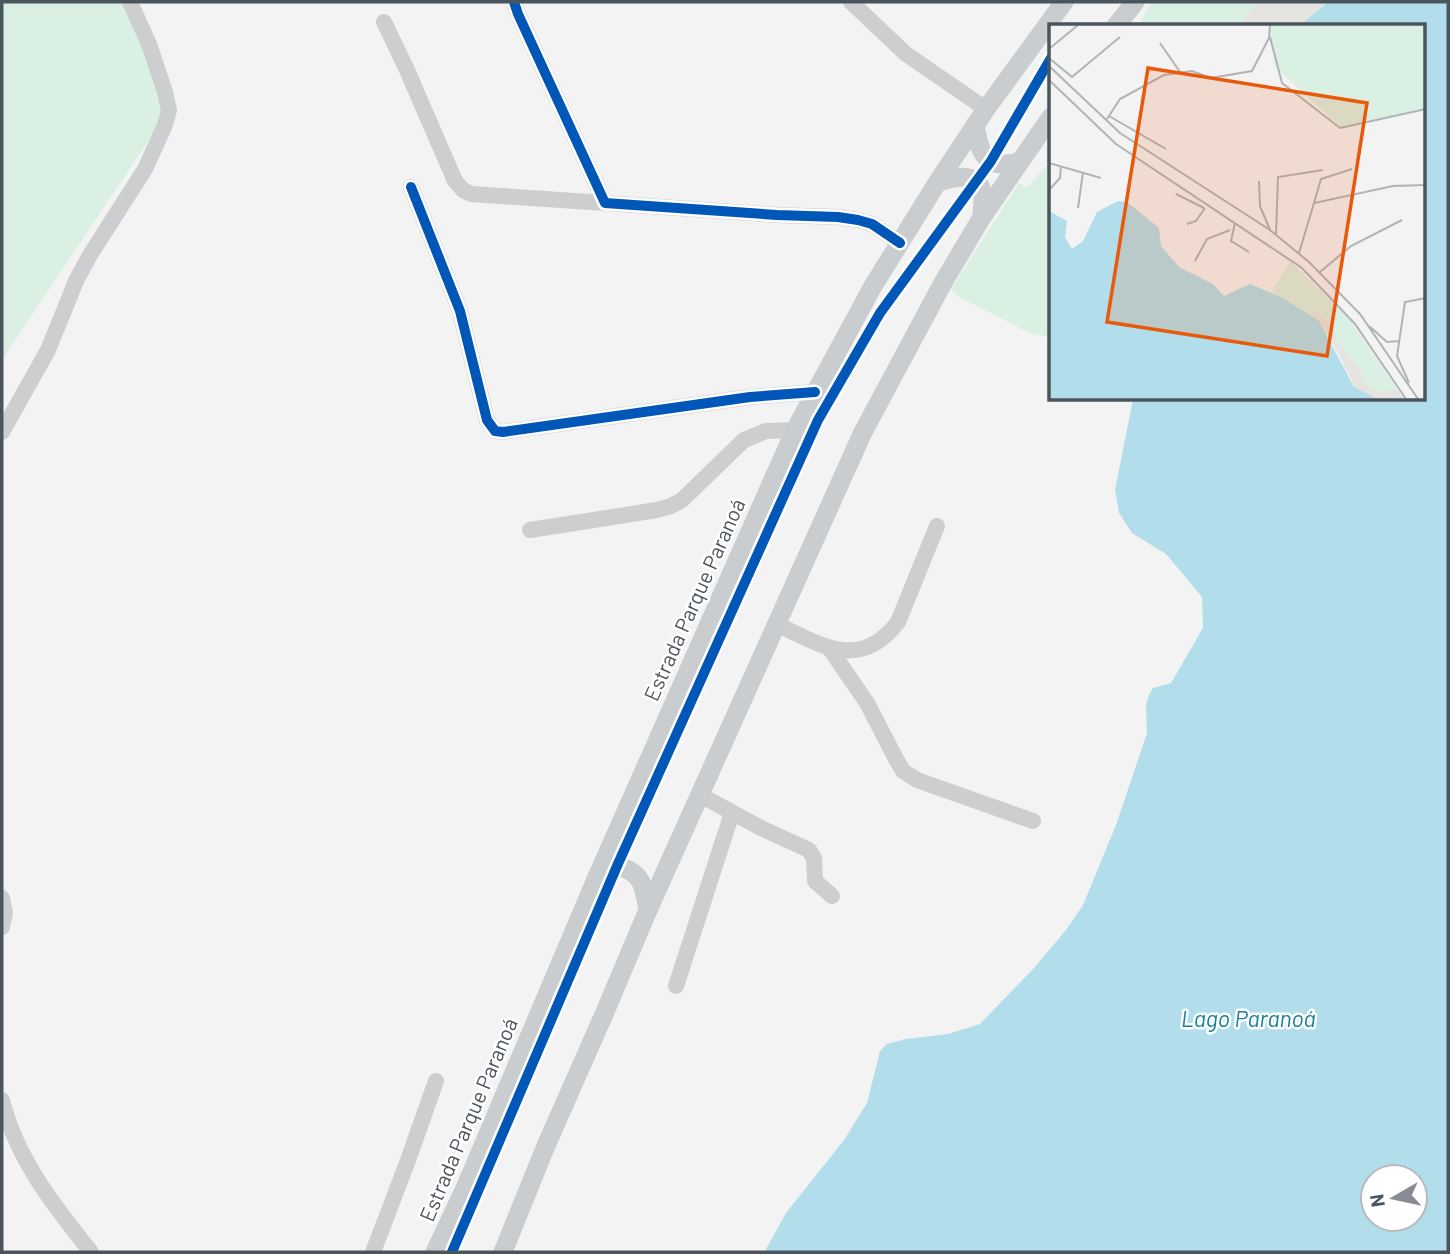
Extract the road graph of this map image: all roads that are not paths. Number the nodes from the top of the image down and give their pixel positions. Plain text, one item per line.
1 (130, 2) edge
2 (514, 2) edge
3 (851, 2) edge
4 (1064, 2) edge
5 (1135, 2) edge
6 (384, 22) dead end
7 (1118, 24) edge
8 (980, 117) junction
9 (1049, 120) edge
10 (1019, 162) junction
11 (937, 183) junction
12 (411, 187) dead end
13 (605, 203) junction
14 (982, 217) junction
15 (900, 243) junction
16 (815, 392) junction
17 (795, 430) junction
18 (2, 432) edge
19 (937, 526) dead end
20 (530, 530) dead end
21 (776, 624) junction
22 (831, 649) junction
23 (700, 795) junction
24 (732, 813) junction
25 (1033, 821) dead end
26 (597, 877) junction
27 (832, 896) dead end
28 (2, 898) edge
29 (648, 910) junction
30 (2, 927) edge
31 (676, 986) dead end
32 (436, 1081) dead end
33 (2, 1100) edge
34 (91, 1252) edge
35 (373, 1252) edge
36 (435, 1252) edge
37 (503, 1252) edge

1 - 18 street
2 - 13 street
3 - 8 street
4 - 8 main road, Estrada Parque Paranoá
5 - 7 main road
6 - 13 street
8 - 10 main road
8 - 11 main road, Estrada Parque Paranoá
9 - 10 main road
10 - 14 main road
11 - 14 main road
11 - 15 main road, Estrada Parque Paranoá
12 - 16 street
13 - 15 street
14 - 21 main road
15 - 16 main road, Estrada Parque Paranoá
16 - 17 main road, Estrada Parque Paranoá
17 - 20 street
17 - 26 main road, Estrada Parque Paranoá
19 - 22 street
21 - 22 street
21 - 23 main road
22 - 25 street
23 - 24 street
23 - 29 main road
24 - 27 street
24 - 31 street
26 - 29 main road
26 - 36 main road, Estrada Parque Paranoá
28 - 30 street
29 - 37 main road
32 - 35 street
33 - 34 street

